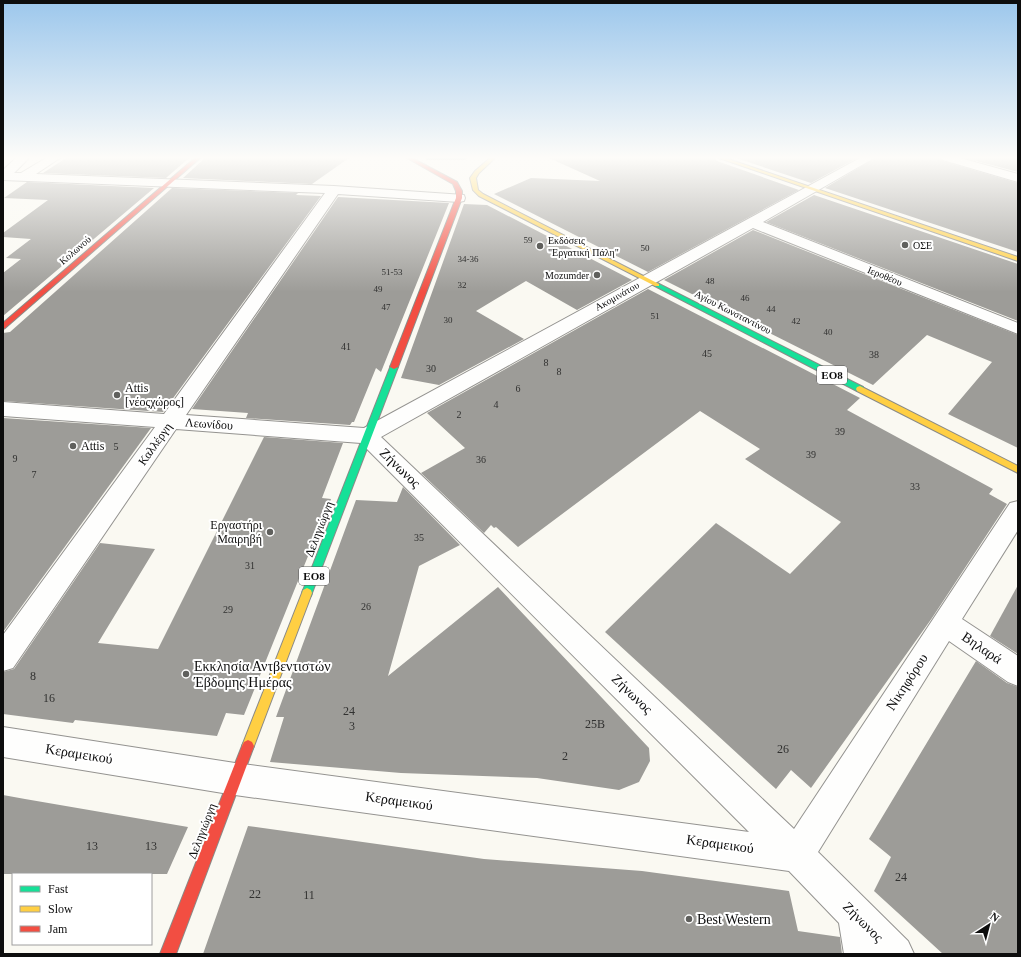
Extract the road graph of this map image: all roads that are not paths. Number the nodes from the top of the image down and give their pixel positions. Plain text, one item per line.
1 (146, 203) edge
2 (325, 203) edge
3 (457, 203) edge
4 (496, 203) edge
5 (787, 203) edge
6 (852, 203) edge
7 (751, 222) junction
8 (1018, 259) edge
9 (647, 280) junction
10 (3, 327) edge
11 (1018, 329) edge
12 (3, 409) edge
13 (170, 422) junction
14 (368, 436) junction
15 (1018, 470) edge
16 (1018, 510) edge
17 (945, 623) junction
18 (3, 658) edge
19 (1018, 672) edge
20 (3, 742) edge
21 (235, 779) junction
22 (797, 854) junction
23 (855, 913) junction
24 (168, 954) edge
25 (862, 954) edge
26 (895, 954) edge

1 - 10 main road, Κολωνού
2 - 13 street, Καλλέργη
3 - 14 main road, Δεληγιώργη / ΕΟ8
4 - 9 main road, Αγίου Κωνσταντίνου / ΕΟ8
5 - 7 street, Ακομινάτου
6 - 8 main road
7 - 9 street, Ακομινάτου
7 - 11 street, Ιεροθέου
9 - 14 street, Ακομινάτου
9 - 15 main road, Αγίου Κωνσταντίνου / ΕΟ8
12 - 13 street, Λεωνίδου
13 - 14 street, Λεωνίδου
13 - 18 street, Καλλέργη
14 - 21 main road, Δεληγιώργη / ΕΟ8
14 - 22 street, Ζήνωνος
16 - 17 street, Νικηφόρου
17 - 19 street, Βηλαρά
17 - 22 street, Νικηφόρου
20 - 21 street, Κεραμεικού
21 - 22 street, Κεραμεικού
21 - 24 main road, Δεληγιώργη / ΕΟ8
22 - 23 street, Ζήνωνος
23 - 25 street
23 - 26 street, Ζήνωνος

